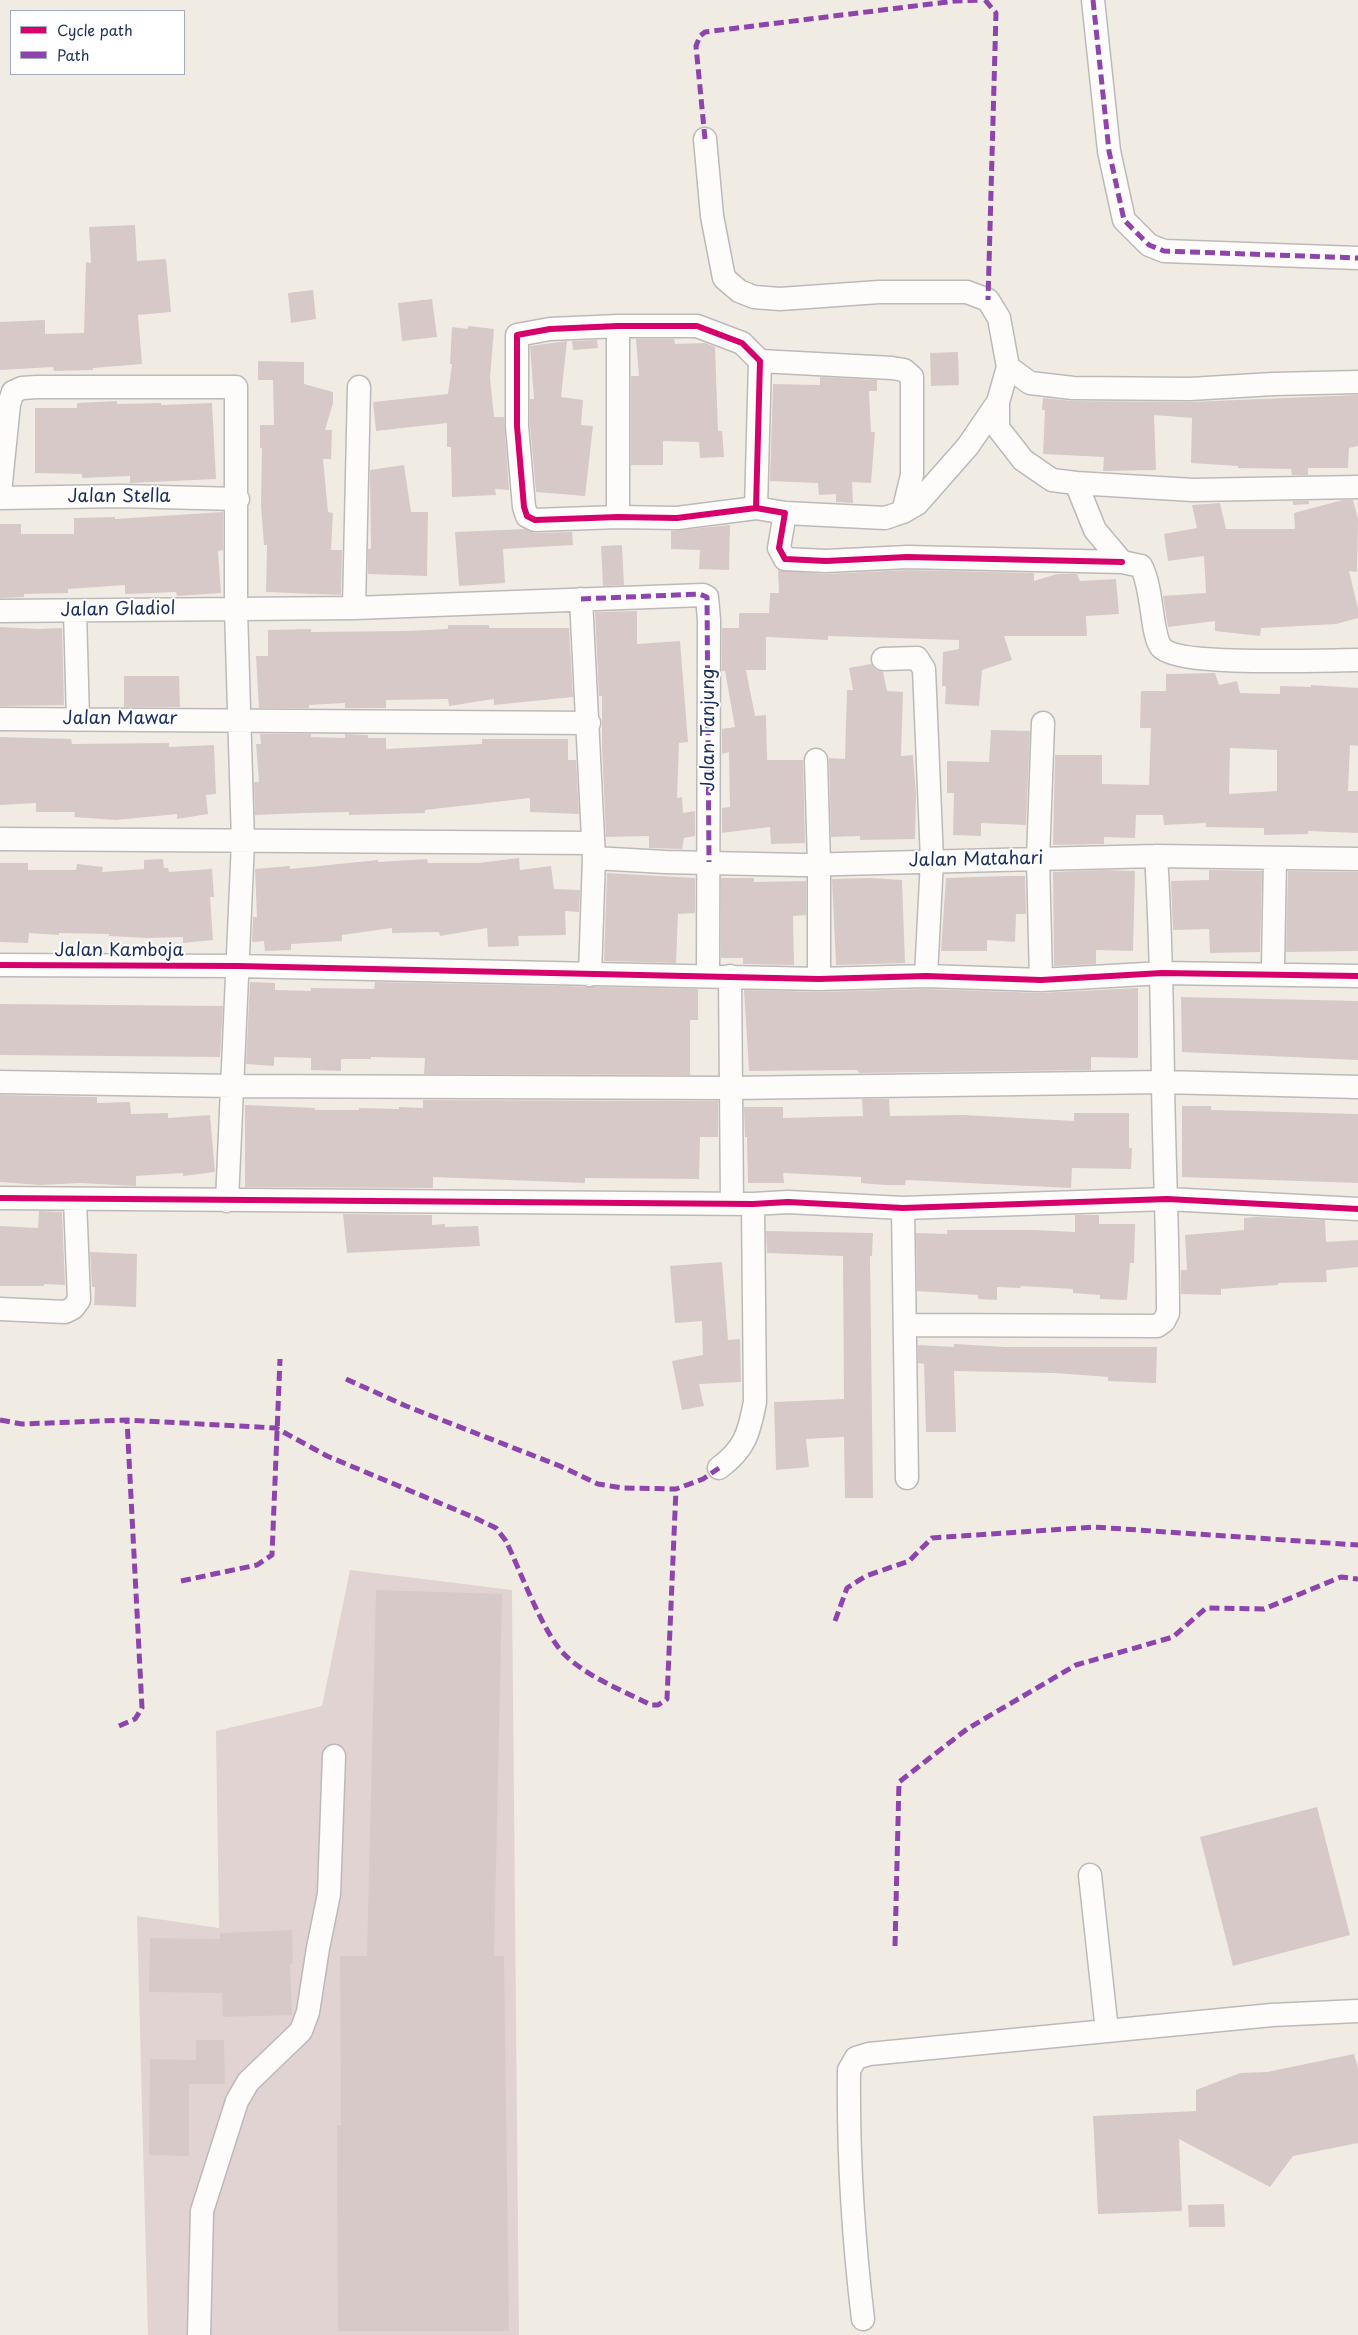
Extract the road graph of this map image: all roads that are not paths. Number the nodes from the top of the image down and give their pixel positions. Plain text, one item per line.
1 (1094, 0) edge
2 (705, 139) dead end
3 (1358, 258) edge
4 (618, 326) junction
5 (760, 361) junction
6 (1008, 368) junction
7 (1358, 382) edge
8 (359, 388) dead end
9 (998, 402) junction
10 (1, 481) edge
11 (1076, 484) junction
12 (1358, 487) edge
13 (0, 498) edge
14 (238, 500) junction
15 (756, 508) junction
16 (903, 512) junction
17 (785, 513) junction
18 (618, 517) junction
19 (1122, 562) junction
20 (707, 597) joint
21 (582, 599) junction
22 (354, 608) junction
23 (0, 610) edge
24 (236, 610) junction
25 (75, 611) junction
26 (883, 658) dead end
27 (1358, 660) edge
28 (0, 719) edge
29 (240, 719) junction
30 (78, 720) junction
31 (589, 723) junction
32 (1043, 723) dead end
33 (816, 760) dead end
34 (0, 840) edge
35 (243, 842) junction
36 (593, 850) junction
37 (1156, 856) junction
38 (1038, 859) junction
39 (1275, 859) junction
40 (1358, 859) edge
41 (932, 860) junction
42 (708, 862) junction
43 (819, 864) junction
44 (0, 965) edge
45 (238, 966) junction
46 (1273, 966) dead end
47 (1162, 973) junction
48 (590, 975) junction
49 (719, 975) junction
50 (926, 976) junction
51 (1358, 976) edge
52 (819, 979) junction
53 (1040, 980) junction
54 (0, 1082) edge
55 (1163, 1082) junction
56 (232, 1086) junction
57 (1358, 1087) edge
58 (731, 1088) junction
59 (0, 1198) edge
60 (1167, 1199) junction
61 (75, 1200) junction
62 (227, 1201) junction
63 (743, 1203) junction
64 (904, 1208) junction
65 (1358, 1209) edge
66 (0, 1309) edge
67 (906, 1325) junction
68 (719, 1468) dead end
69 (907, 1478) dead end
70 (334, 1756) dead end
71 (1090, 1875) dead end
72 (1358, 2011) edge
73 (1107, 2031) junction
74 (863, 2319) dead end
75 (199, 2335) edge

1 - 3 street
2 - 6 street
4 - 5 street
4 - 18 street
4 - 18 street
5 - 15 street
5 - 16 street
6 - 7 street
6 - 9 street
8 - 22 street
9 - 11 street
9 - 16 street
10 - 14 street
11 - 12 street
11 - 19 street
13 - 14 street, Jalan Stella
14 - 24 street
15 - 17 street
15 - 18 street
16 - 17 street
17 - 19 street
19 - 27 street
20 - 21 street, Jalan Gladiol
20 - 42 street, Jalan Tanjung
21 - 22 street, Jalan Gladiol
21 - 31 street
22 - 24 street, Jalan Gladiol
23 - 25 street, Jalan Gladiol
24 - 25 street, Jalan Gladiol
24 - 29 street
25 - 30 street
26 - 41 street
28 - 30 street, Jalan Mawar
29 - 30 street, Jalan Mawar
29 - 31 street, Jalan Mawar
29 - 35 street
31 - 36 street
32 - 38 street
33 - 43 street
34 - 35 street, Jalan Matahari
35 - 36 street, Jalan Matahari
35 - 45 street
36 - 42 street, Jalan Matahari
36 - 48 street
37 - 38 street, Jalan Matahari
37 - 39 street, Jalan Matahari
37 - 47 street
38 - 41 street, Jalan Matahari
38 - 53 street
39 - 40 street, Jalan Matahari
39 - 46 street
41 - 43 street, Jalan Matahari
41 - 50 street
42 - 43 street, Jalan Matahari
42 - 49 street, Jalan Tanjung
43 - 52 street
44 - 45 street, Jalan Kamboja
45 - 48 street, Jalan Kamboja
45 - 56 street
47 - 51 street, Jalan Kamboja
47 - 53 street, Jalan Kamboja
47 - 55 street
48 - 49 street, Jalan Kamboja
49 - 52 street, Jalan Kamboja
49 - 58 street, Jalan Tanjung
50 - 52 street, Jalan Kamboja
50 - 53 street, Jalan Kamboja
54 - 56 street
55 - 57 street
55 - 58 street
55 - 60 street
56 - 58 street
56 - 62 street
58 - 63 street, Jalan Tanjung
59 - 61 street
60 - 64 street
60 - 65 street
60 - 67 street
61 - 62 street
61 - 66 street
62 - 63 street
63 - 64 street
63 - 68 street, Jalan Tanjung
64 - 67 street
67 - 69 street
70 - 75 street
71 - 73 street
72 - 73 street
73 - 74 street

